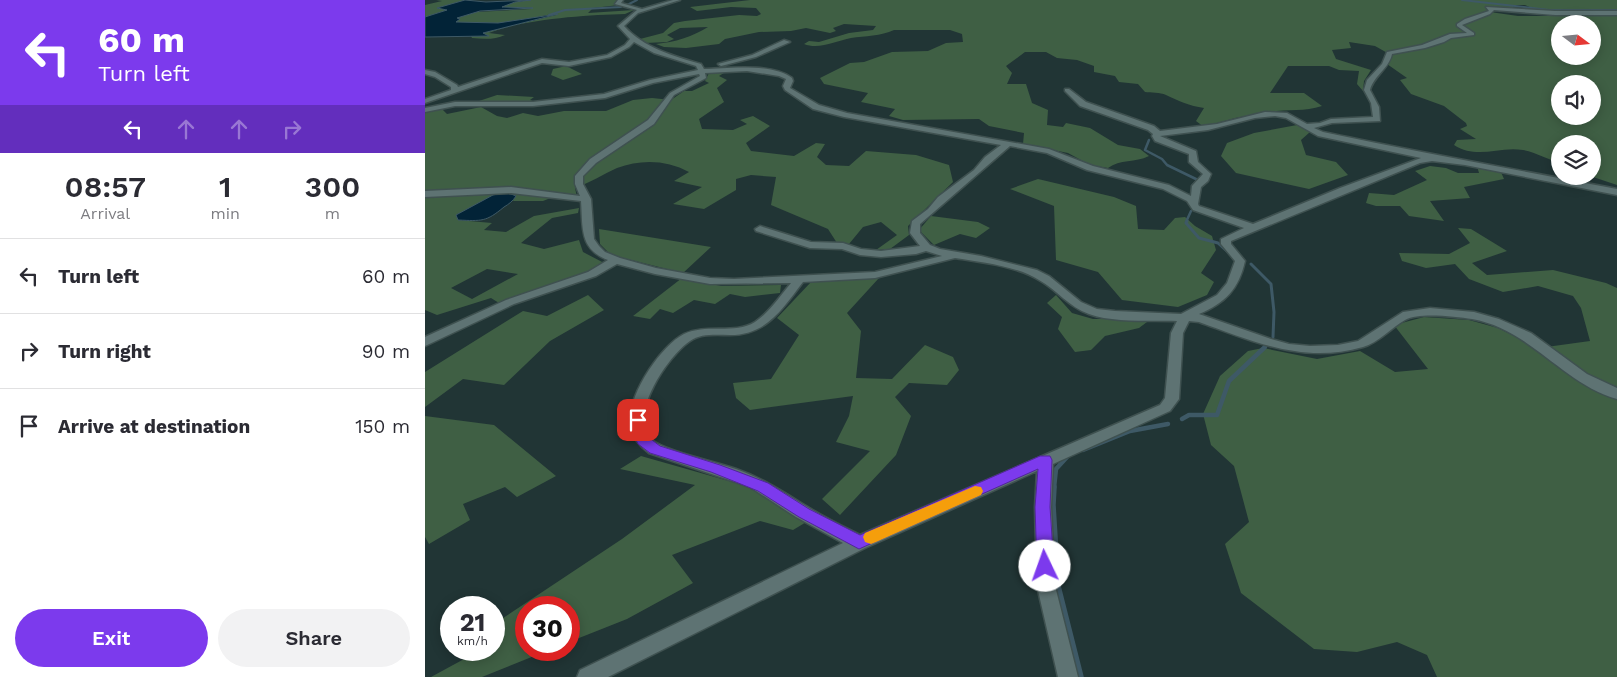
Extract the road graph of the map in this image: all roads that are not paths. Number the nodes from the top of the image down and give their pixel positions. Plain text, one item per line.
1 (621, 0) edge
2 (678, 0) edge
3 (642, 10) junction
4 (1617, 13) edge
5 (634, 38) junction
6 (786, 41) dead end
7 (703, 71) junction
8 (425, 72) edge
9 (454, 90) junction
10 (1067, 90) dead end
11 (425, 101) edge
12 (425, 110) edge
13 (1304, 126) junction
14 (1158, 134) junction
15 (1009, 143) junction
16 (1432, 158) junction
17 (1617, 192) edge
18 (425, 194) edge
19 (586, 199) junction
20 (1194, 202) junction
21 (1251, 227) junction
22 (760, 229) dead end
23 (926, 247) junction
24 (953, 256) junction
25 (616, 260) junction
26 (800, 279) junction
27 (1185, 316) junction
28 (425, 342) edge
29 (1617, 394) edge
30 (1045, 460) junction
31 (859, 542) junction
32 (587, 677) edge
33 (1068, 677) edge

1 - 3 street
2 - 3 street
3 - 5 street
4 - 13 street
5 - 7 street
5 - 9 street
6 - 7 street
7 - 12 street
7 - 15 street
7 - 19 street
8 - 9 street
9 - 11 street
10 - 14 street
13 - 14 street
13 - 16 street
14 - 20 street
15 - 20 street
15 - 23 street
16 - 17 street
16 - 21 street
18 - 19 street
19 - 25 street
20 - 21 street
21 - 27 street
22 - 23 street
23 - 24 street
24 - 26 street
24 - 27 street
25 - 26 street
25 - 28 street
26 - 31 street
27 - 29 street
27 - 30 street
30 - 31 street
30 - 33 street
31 - 32 street

